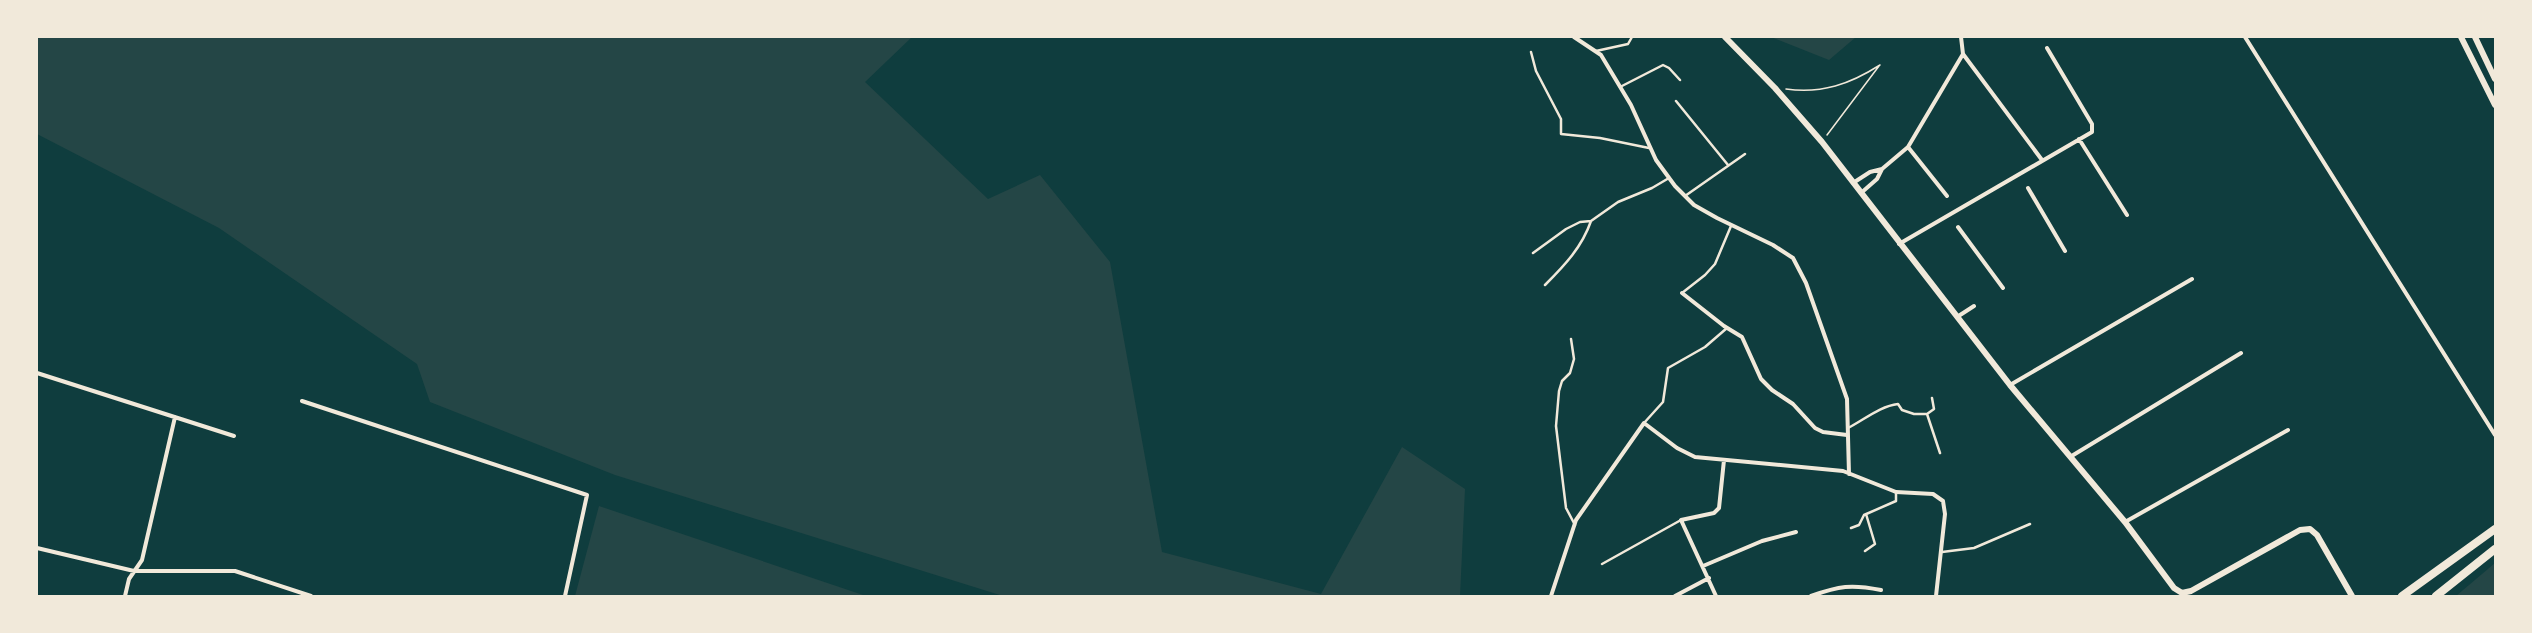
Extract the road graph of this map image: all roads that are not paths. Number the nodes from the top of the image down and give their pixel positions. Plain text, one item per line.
1 (1574, 37) edge
2 (1632, 37) edge
3 (1725, 37) edge
4 (1961, 37) edge
5 (2245, 37) edge
6 (2461, 37) edge
7 (2475, 37) edge
8 (2047, 48) dead end
9 (1596, 51) junction
10 (1532, 52) dead end
11 (1963, 54) junction
12 (2495, 79) edge
13 (1680, 80) dead end
14 (1619, 87) junction
15 (1676, 101) dead end
16 (2495, 105) edge
17 (2079, 140) junction
18 (1908, 147) junction
19 (1649, 148) junction
20 (1745, 154) dead end
21 (2042, 160) junction
22 (1728, 165) junction
23 (1882, 169) junction
24 (1867, 174) junction
25 (1669, 178) junction
26 (1874, 182) junction
27 (1853, 183) junction
28 (2028, 188) dead end
29 (1861, 193) junction
30 (1685, 196) junction
31 (1946, 196) dead end
32 (2127, 215) dead end
33 (1591, 221) junction
34 (1731, 226) junction
35 (1958, 227) dead end
36 (1899, 244) junction
37 (2066, 250) dead end
38 (1533, 253) dead end
39 (2192, 279) dead end
40 (1545, 285) dead end
41 (2003, 288) dead end
42 (1682, 293) joint
43 (1974, 306) dead end
44 (1957, 317) junction
45 (1728, 328) junction
46 (1571, 339) dead end
47 (2241, 353) dead end
48 (37, 373) edge
49 (2010, 385) junction
50 (1932, 398) dead end
51 (302, 401) dead end
52 (1927, 414) junction
53 (175, 417) junction
54 (1644, 423) junction
55 (1847, 429) junction
56 (2288, 430) dead end
57 (1847, 434) junction
58 (2495, 435) edge
59 (234, 436) dead end
60 (1940, 453) dead end
61 (2070, 457) junction
62 (1724, 460) junction
63 (1848, 474) junction
64 (1896, 492) junction
65 (1866, 514) junction
66 (1681, 520) junction
67 (2124, 522) junction
68 (2030, 524) dead end
69 (1575, 525) junction
70 (1851, 528) dead end
71 (2495, 529) edge
72 (1796, 532) dead end
73 (37, 548) edge
74 (2495, 549) edge
75 (1865, 551) dead end
76 (1942, 552) junction
77 (1602, 564) dead end
78 (1703, 566) junction
79 (134, 571) junction
80 (1709, 578) junction
81 (1880, 590) dead end
82 (124, 596) edge
83 (311, 596) edge
84 (565, 596) edge
85 (1551, 596) edge
86 (1675, 596) edge
87 (1716, 596) edge
88 (1811, 596) edge
89 (1936, 596) edge
90 (2352, 596) edge
91 (2402, 596) edge
92 (2436, 596) edge

1 - 9 street
2 - 9 lane
3 - 27 street
4 - 11 street
5 - 58 street
6 - 16 street
7 - 12 street
8 - 17 street
9 - 14 street
10 - 19 lane
11 - 18 street
11 - 21 street
13 - 14 lane
14 - 19 street
15 - 22 lane
17 - 21 street
17 - 32 street
18 - 23 street
18 - 31 street
19 - 25 street
20 - 22 lane
21 - 36 street
22 - 30 lane
23 - 24 street
23 - 26 street
24 - 26 street
24 - 27 street
25 - 30 street
25 - 33 lane
26 - 29 street
27 - 29 street
28 - 37 street
29 - 36 street
30 - 34 street
33 - 38 lane
33 - 40 lane
34 - 42 lane
34 - 55 street
35 - 41 street
36 - 44 street
39 - 49 street
42 - 45 street
43 - 44 street
44 - 49 street
45 - 54 lane
45 - 57 street
46 - 69 lane
47 - 61 street
48 - 53 street
49 - 61 street
50 - 52 lane
51 - 84 street
52 - 55 lane
52 - 60 lane
53 - 59 street
53 - 79 street
54 - 62 street
54 - 69 street
55 - 57 street
56 - 67 street
57 - 63 street
61 - 67 street
62 - 63 street
62 - 66 street
63 - 64 street
64 - 65 lane
64 - 76 street
65 - 70 lane
65 - 75 lane
66 - 77 lane
66 - 78 street
67 - 90 street
68 - 76 lane
69 - 85 street
71 - 91 main road
72 - 78 street
73 - 79 street
74 - 92 main road
76 - 89 street
78 - 80 street
79 - 82 street
79 - 83 street
80 - 86 street
80 - 87 street
81 - 88 street

